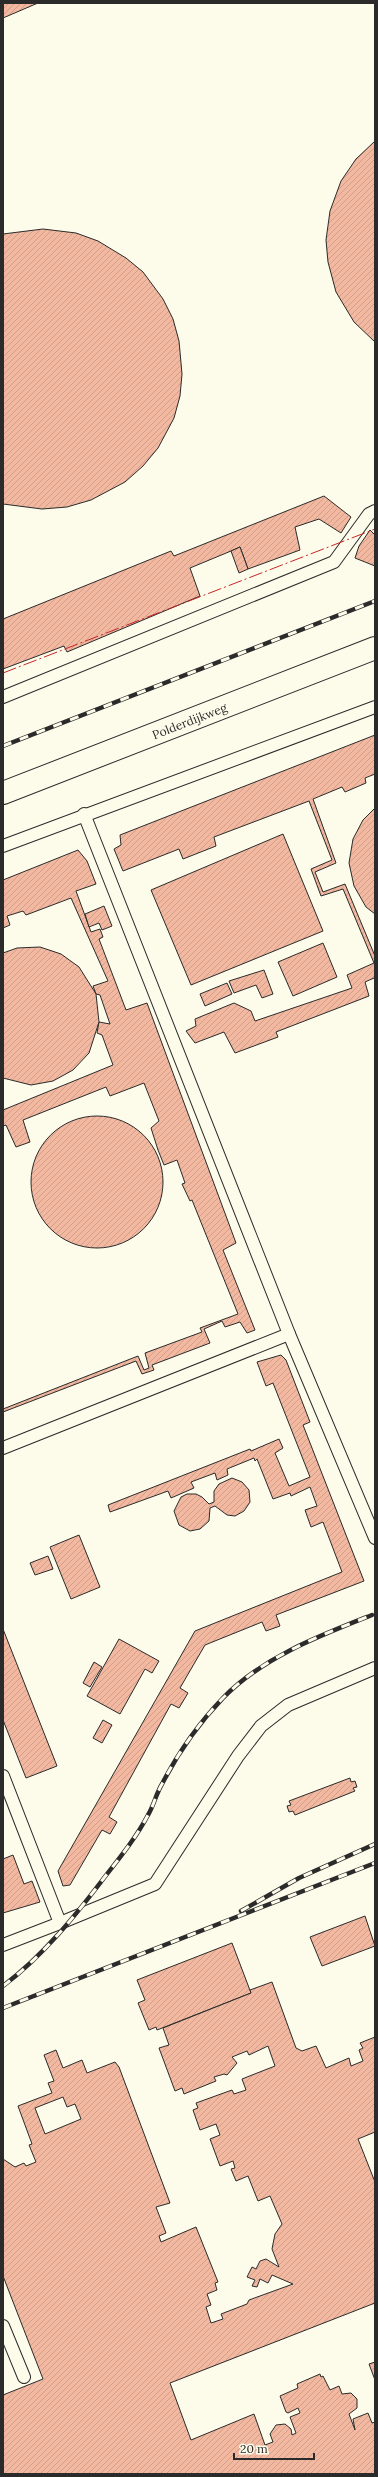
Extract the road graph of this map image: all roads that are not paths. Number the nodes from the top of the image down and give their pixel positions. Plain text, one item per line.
1 (375, 511) edge
2 (375, 648) edge
3 (3, 697) edge
4 (375, 706) edge
5 (3, 793) edge
6 (84, 814) junction
7 (3, 846) edge
8 (289, 1334) junction
9 (3, 1448) edge
10 (375, 1538) edge
11 (375, 1668) edge
12 (3, 1776) edge
13 (60, 1923) junction
14 (3, 1945) edge
15 (3, 2326) edge
16 (24, 2377) dead end

1 - 3 lane
2 - 5 street, Polderdijkweg
4 - 6 lane
6 - 7 lane
6 - 8 lane
8 - 9 lane
8 - 10 lane
11 - 13 lane
12 - 13 lane
13 - 14 lane
15 - 16 lane

